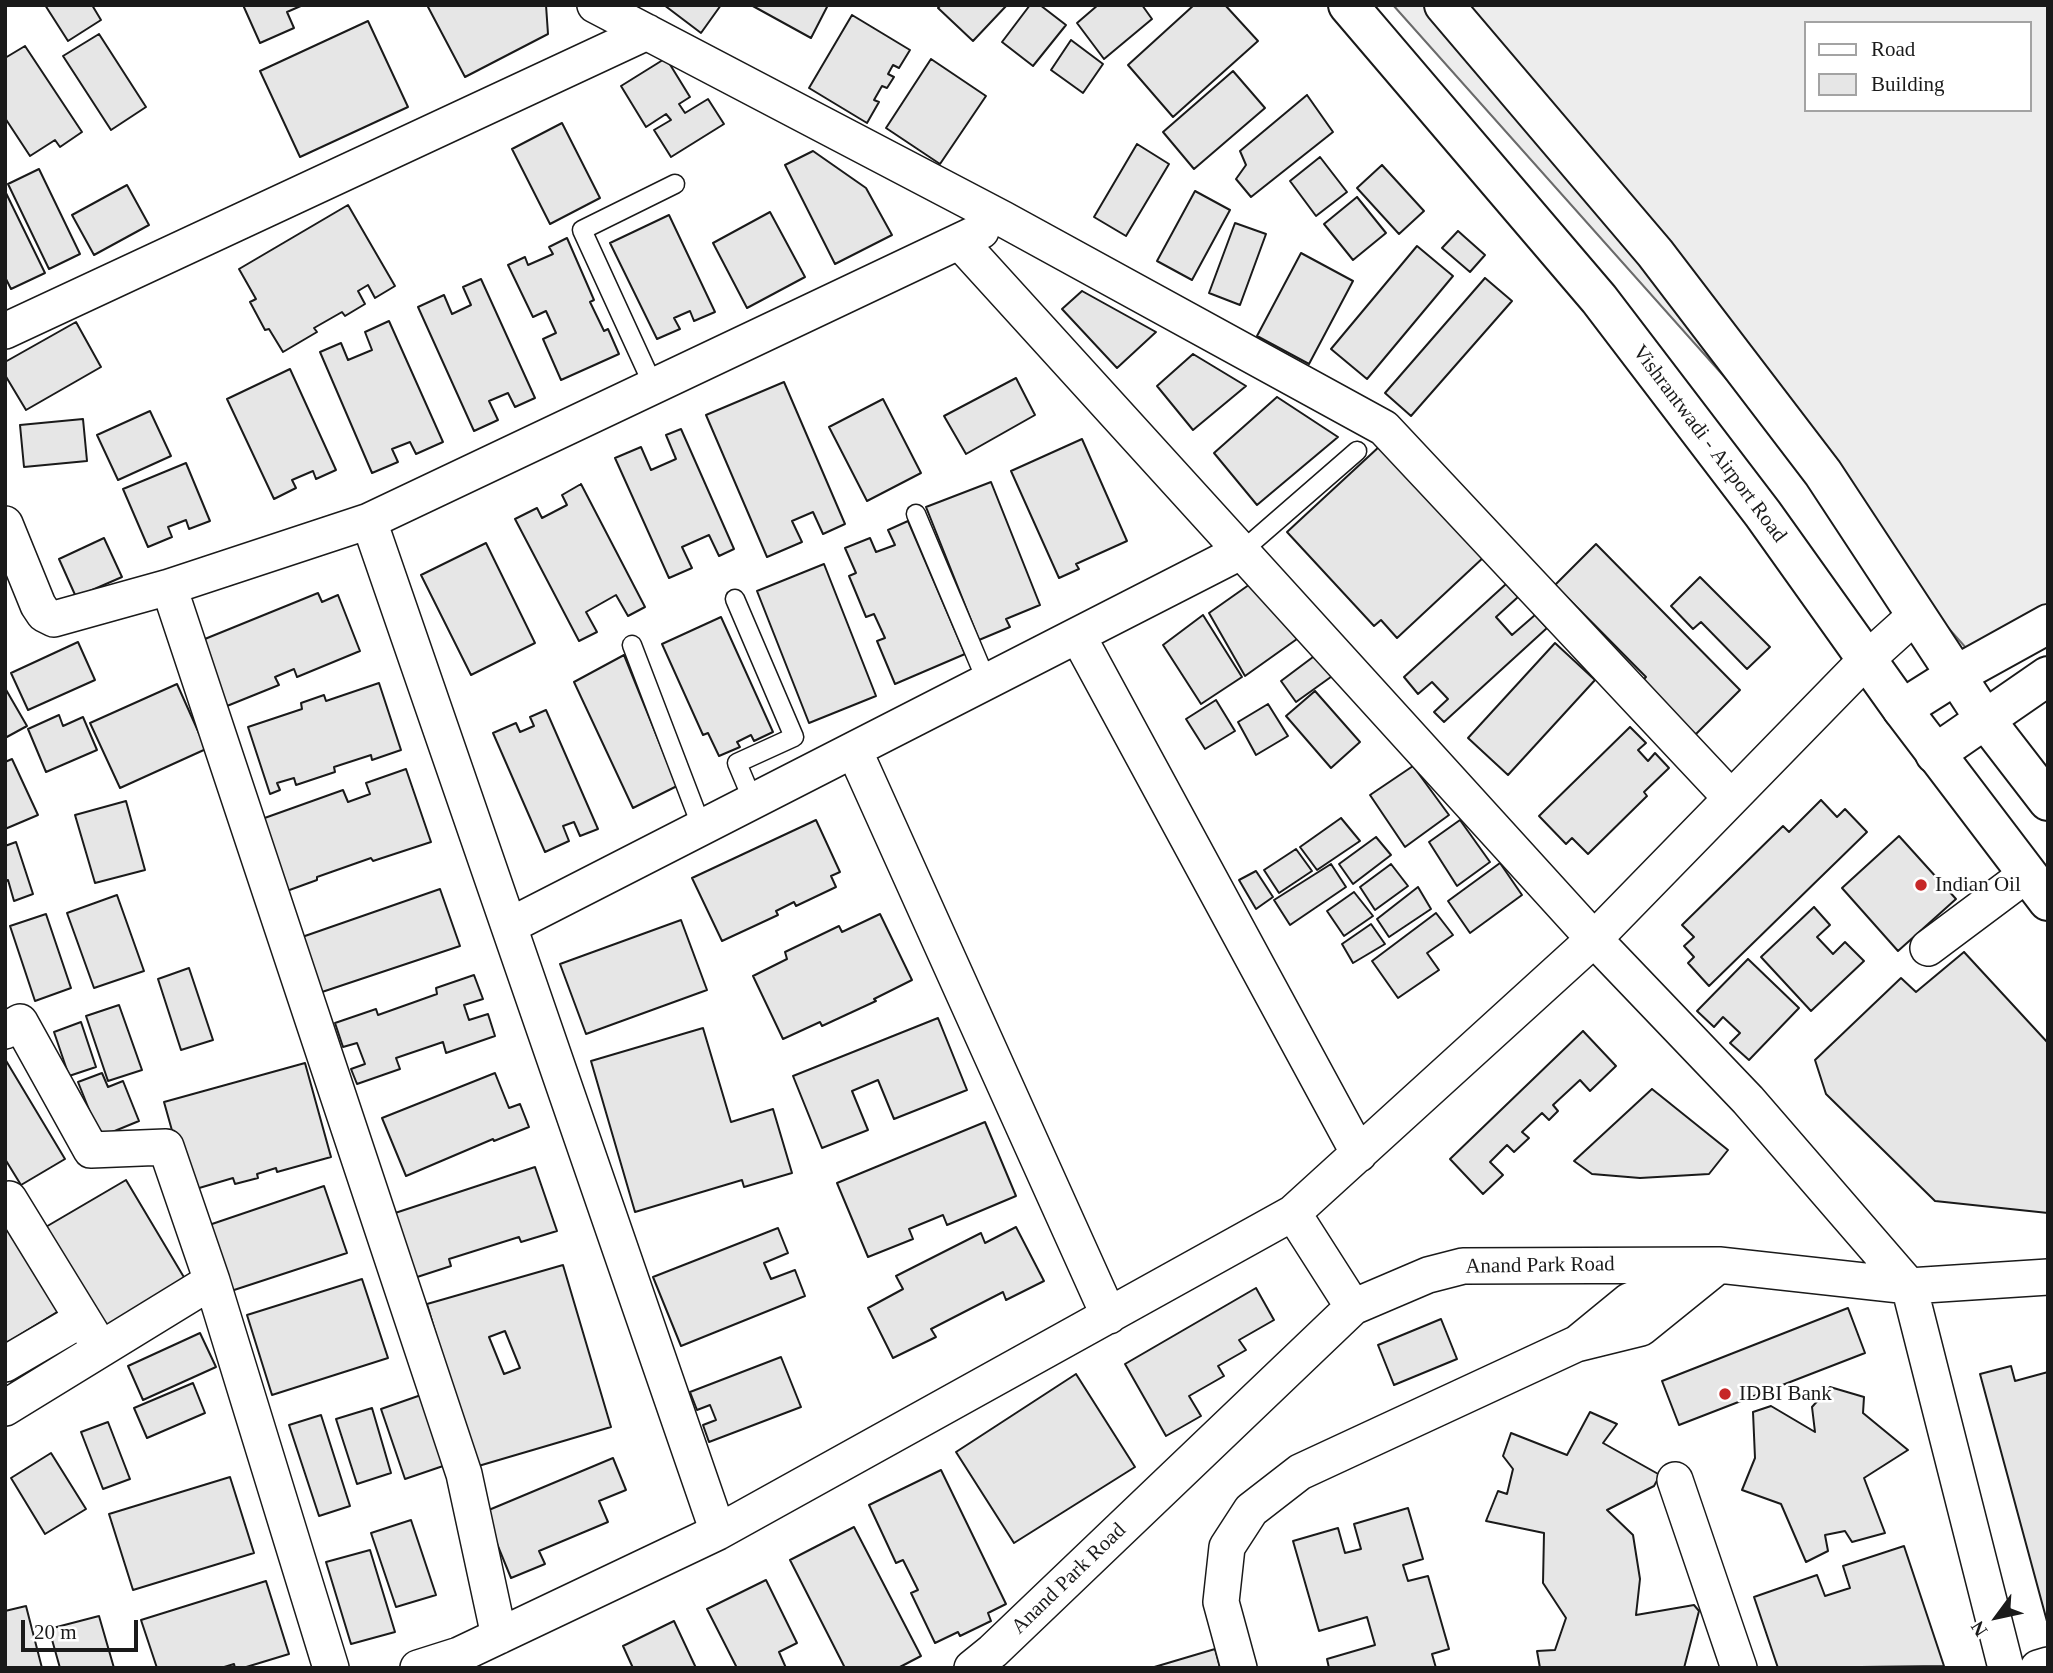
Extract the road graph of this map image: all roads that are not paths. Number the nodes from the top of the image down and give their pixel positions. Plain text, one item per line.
1 (595, 5) edge
2 (1348, 5) edge
3 (1444, 5) edge
4 (647, 32) junction
5 (675, 184) dead end
6 (1003, 219) junction
7 (960, 242) junction
8 (5, 331) edge
9 (654, 387) junction
10 (1357, 450) dead end
11 (916, 514) dead end
12 (369, 521) junction
13 (5, 524) edge
14 (1242, 551) junction
15 (169, 587) junction
16 (736, 599) dead end
17 (1917, 614) junction
18 (2048, 624) edge
19 (1078, 636) junction
20 (632, 645) dead end
21 (1866, 660) junction
22 (1956, 675) junction
23 (2048, 676) edge
24 (987, 682) junction
25 (1902, 709) junction
26 (1984, 718) junction
27 (853, 750) junction
28 (1934, 754) junction
29 (1731, 798) junction
30 (754, 801) junction
31 (2048, 801) edge
32 (702, 828) junction
33 (2038, 888) edge
34 (509, 926) junction
35 (1594, 939) junction
36 (1928, 948) dead end
37 (5, 1031) edge
38 (1359, 1154) junction
39 (5, 1201) edge
40 (1293, 1213) junction
41 (1719, 1265) junction
42 (2048, 1277) edge
43 (212, 1281) junction
44 (1909, 1286) junction
45 (1353, 1307) junction
46 (1109, 1316) junction
47 (82, 1319) junction
48 (101, 1349) junction
49 (5, 1364) edge
50 (5, 1408) edge
51 (1675, 1480) dead end
52 (718, 1532) junction
53 (499, 1636) junction
54 (988, 1662) edge
55 (2048, 1665) edge
56 (331, 1668) edge
57 (418, 1668) edge
58 (1239, 1668) edge
59 (1739, 1668) edge
60 (2006, 1668) edge
61 (2038, 1668) edge

1 - 4 street
2 - 21 main road, Vishrantwadi - Airport Road
3 - 17 main road
4 - 6 street
4 - 8 street
5 - 9 lane
6 - 7 street
6 - 29 street
7 - 9 street
7 - 14 street
9 - 12 street
10 - 14 lane
11 - 24 lane
12 - 15 street
12 - 34 street
13 - 15 street
14 - 19 street
14 - 35 street
15 - 53 street
16 - 30 lane
17 - 21 street
17 - 22 main road
18 - 22 main road
19 - 24 street
19 - 38 street
20 - 32 lane
21 - 25 main road, Vishrantwadi - Airport Road
21 - 29 street
22 - 25 main road
22 - 26 main road
23 - 26 main road
24 - 27 street
25 - 28 main road, Vishrantwadi - Airport Road
26 - 28 main road
26 - 31 main road
27 - 30 street
27 - 46 street
28 - 33 main road, Vishrantwadi - Airport Road
29 - 35 street
30 - 32 street
32 - 34 street
33 - 36 street
34 - 52 street
35 - 38 street
35 - 44 street
37 - 43 street
38 - 40 street
39 - 47 street
40 - 45 street
40 - 46 street
41 - 44 street, Anand Park Road
41 - 45 street, Anand Park Road
41 - 58 street
42 - 44 street, Anand Park Road
43 - 48 street
43 - 56 street
44 - 60 street
45 - 54 street, Anand Park Road
46 - 52 street
47 - 48 street
47 - 49 street
48 - 50 street
51 - 59 street
52 - 53 street
53 - 57 street
55 - 61 street

